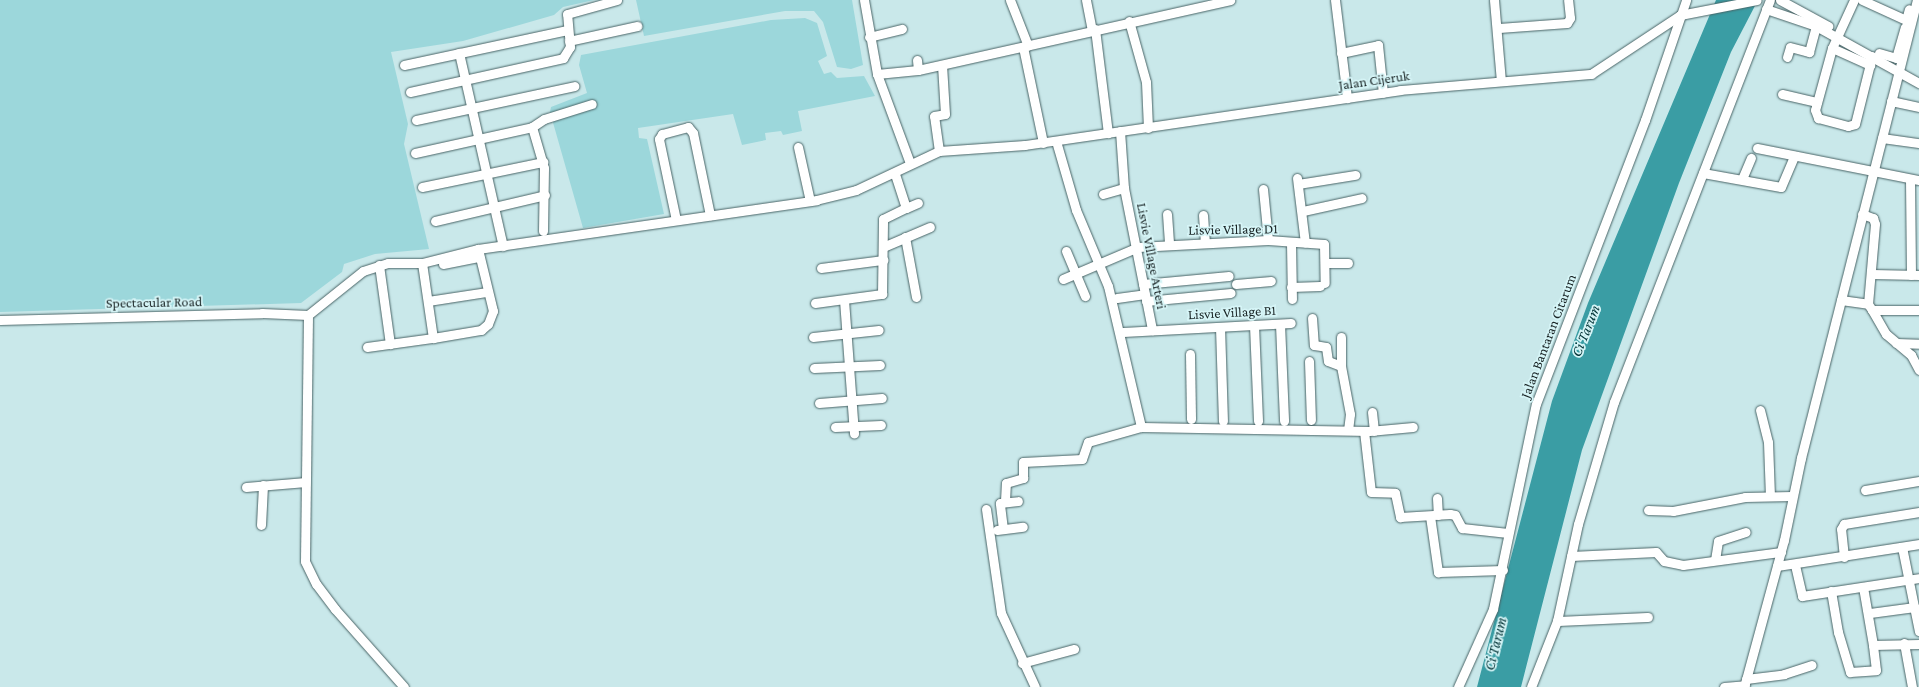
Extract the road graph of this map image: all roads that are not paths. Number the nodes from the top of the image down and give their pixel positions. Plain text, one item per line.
1 (617, 0) edge
2 (864, 0) edge
3 (1010, 0) edge
4 (1086, 0) edge
5 (1230, 0) edge
6 (1335, 0) edge
7 (1494, 0) edge
8 (1568, 0) edge
9 (1686, 0) edge
10 (1757, 0) edge
11 (1770, 0) edge
12 (1780, 0) edge
13 (1854, 0) edge
14 (1862, 0) edge
15 (1917, 0) edge
16 (1910, 8) dead end
17 (1766, 9) junction
18 (1684, 14) junction
19 (1906, 20) junction
20 (1129, 21) junction
21 (637, 26) dead end
22 (1816, 26) junction
23 (1499, 28) junction
24 (902, 29) dead end
25 (567, 30) junction
26 (1094, 30) junction
27 (1836, 34) junction
28 (868, 37) junction
29 (569, 41) junction
30 (1025, 46) junction
31 (1832, 48) junction
32 (459, 53) junction
33 (1341, 53) junction
34 (1787, 57) dead end
35 (917, 60) dead end
36 (1871, 60) junction
37 (1890, 62) junction
38 (404, 65) dead end
39 (942, 65) junction
40 (918, 70) junction
41 (1900, 72) junction
42 (877, 74) junction
43 (465, 80) junction
44 (1501, 81) junction
45 (1919, 83) edge
46 (574, 86) dead end
47 (410, 92) dead end
48 (1383, 93) junction
49 (1782, 94) dead end
50 (1347, 98) junction
51 (1891, 101) junction
52 (1817, 102) junction
53 (592, 104) dead end
54 (1919, 107) edge
55 (470, 110) junction
56 (416, 120) dead end
57 (532, 127) junction
58 (1148, 128) junction
59 (1120, 131) junction
60 (1108, 133) junction
61 (1882, 138) junction
62 (478, 141) junction
63 (1056, 141) junction
64 (1043, 143) junction
65 (1919, 143) edge
66 (798, 147) dead end
67 (1757, 148) dead end
68 (939, 151) junction
69 (415, 153) dead end
70 (1794, 156) junction
71 (1751, 158) dead end
72 (543, 162) junction
73 (910, 163) junction
74 (1874, 170) junction
75 (1703, 173) junction
76 (486, 174) junction
77 (895, 174) junction
78 (1355, 175) dead end
79 (1742, 179) junction
80 (1910, 179) junction
81 (1919, 180) edge
82 (422, 187) dead end
83 (1124, 188) junction
84 (1263, 189) dead end
85 (1103, 194) dead end
86 (545, 195) junction
87 (1362, 198) dead end
88 (810, 201) junction
89 (918, 203) dead end
90 (494, 208) junction
91 (906, 208) junction
92 (1303, 211) junction
93 (710, 214) junction
94 (1167, 214) dead end
95 (1862, 214) junction
96 (1203, 215) dead end
97 (676, 220) junction
98 (435, 221) dead end
99 (930, 227) dead end
100 (543, 231) dead end
101 (905, 238) junction
102 (1268, 240) junction
103 (1205, 242) junction
104 (1291, 243) junction
105 (1305, 243) junction
106 (1169, 244) junction
107 (503, 246) junction
108 (883, 247) junction
109 (1138, 247) junction
110 (1066, 251) dead end
111 (478, 253) junction
112 (883, 260) junction
113 (1325, 263) junction
114 (1348, 263) dead end
115 (379, 265) junction
116 (1100, 265) junction
117 (423, 266) junction
118 (821, 268) dead end
119 (1075, 274) junction
120 (1872, 274) junction
121 (1915, 275) edge
122 (1229, 276) dead end
123 (1062, 279) dead end
124 (1271, 281) dead end
125 (1142, 284) junction
126 (1236, 284) dead end
127 (1291, 287) junction
128 (487, 292) junction
129 (1231, 293) dead end
130 (1085, 296) dead end
131 (916, 297) dead end
132 (1145, 297) junction
133 (1117, 298) dead end
134 (1292, 299) dead end
135 (844, 300) junction
136 (1841, 300) junction
137 (428, 301) junction
138 (814, 303) dead end
139 (1870, 307) junction
140 (1919, 310) edge
141 (308, 316) junction
142 (1312, 318) dead end
143 (0, 320) edge
144 (1291, 323) dead end
145 (1280, 324) junction
146 (1254, 325) junction
147 (1220, 327) junction
148 (879, 330) dead end
149 (1152, 330) junction
150 (1123, 332) dead end
151 (847, 334) junction
152 (812, 337) dead end
153 (1341, 337) dead end
154 (433, 338) junction
155 (1896, 343) junction
156 (390, 344) junction
157 (1919, 344) edge
158 (367, 347) dead end
159 (1326, 347) junction
160 (1341, 348) junction
161 (1190, 354) dead end
162 (1309, 361) dead end
163 (880, 365) dead end
164 (1341, 366) junction
165 (848, 367) junction
166 (814, 368) dead end
167 (1919, 370) edge
168 (882, 398) dead end
169 (851, 400) junction
170 (819, 403) dead end
171 (1760, 410) dead end
172 (1372, 412) dead end
173 (1191, 419) dead end
174 (1311, 420) dead end
175 (1224, 421) dead end
176 (1258, 421) dead end
177 (1284, 421) dead end
178 (881, 425) dead end
179 (835, 427) dead end
180 (1141, 427) junction
181 (1413, 427) dead end
182 (854, 430) junction
183 (1348, 430) junction
184 (1364, 431) junction
185 (1374, 431) junction
186 (1919, 481) edge
187 (306, 482) junction
188 (262, 485) junction
189 (246, 487) dead end
190 (1865, 490) dead end
191 (1770, 496) junction
192 (1792, 496) junction
193 (1437, 498) dead end
194 (1005, 501) junction
195 (1018, 501) dead end
196 (986, 509) dead end
197 (1648, 510) dead end
198 (1919, 512) edge
199 (1434, 516) junction
200 (261, 525) dead end
201 (1023, 527) dead end
202 (1002, 529) junction
203 (990, 531) junction
204 (1746, 532) dead end
205 (1508, 533) junction
206 (1919, 544) edge
207 (1902, 547) junction
208 (1781, 552) junction
209 (1571, 556) junction
210 (1844, 557) junction
211 (1715, 560) junction
212 (1795, 565) junction
213 (1777, 566) junction
214 (1503, 570) junction
215 (1915, 578) edge
216 (1863, 587) junction
217 (1832, 591) junction
218 (1915, 607) junction
219 (1870, 613) junction
220 (1648, 617) dead end
221 (1557, 621) junction
222 (1919, 631) edge
223 (1904, 643) junction
224 (1919, 644) edge
225 (1873, 645) junction
226 (1074, 649) dead end
227 (1022, 663) junction
228 (1812, 665) dead end
229 (1745, 684) edge
230 (404, 687) edge
231 (1035, 687) edge
232 (1458, 687) edge
233 (1531, 687) edge
234 (1724, 687) edge
235 (1912, 687) edge

1 - 25 street
2 - 28 street
3 - 30 street
4 - 26 street
5 - 20 street
6 - 33 street
7 - 23 street
8 - 23 street
9 - 18 street, Jalan Bantaran Citarum
10 - 18 street
11 - 17 street
12 - 27 street
13 - 27 street
14 - 19 street
15 - 41 street
16 - 19 street
17 - 22 street
17 - 75 street
18 - 44 street, Jalan Cijeruk
18 - 205 street, Jalan Bantaran Citarum
19 - 37 street
20 - 26 street
20 - 58 street
21 - 29 street
22 - 27 street
22 - 34 street
23 - 44 street
24 - 28 street
25 - 29 street
25 - 32 street
26 - 30 street
26 - 60 street
27 - 31 street
27 - 36 street
27 - 37 street
28 - 42 street
29 - 43 street
30 - 39 street
30 - 64 street
31 - 36 street
31 - 52 street
32 - 38 street
32 - 43 street
33 - 48 street
33 - 50 street
35 - 40 street
36 - 37 street
36 - 52 street
37 - 41 street
39 - 40 street
39 - 68 street
40 - 42 street
41 - 45 street
41 - 51 street
42 - 73 street
43 - 47 street
43 - 55 street
44 - 48 street, Jalan Cijeruk
46 - 55 street
48 - 50 street, Jalan Cijeruk
49 - 52 street
50 - 58 street, Jalan Cijeruk
51 - 54 street
51 - 61 street
53 - 57 street
55 - 56 street
55 - 62 street
57 - 62 street
57 - 72 street
58 - 59 street, Jalan Cijeruk
59 - 60 street, Jalan Cijeruk
59 - 83 street, Lisvie Village Arteri
60 - 63 street, Jalan Cijeruk
61 - 65 street
61 - 74 street
62 - 69 street
62 - 76 street
63 - 64 street, Jalan Cijeruk
63 - 116 street
64 - 68 street, Jalan Cijeruk
66 - 88 street
67 - 70 street
68 - 73 street, Jalan Cijeruk
70 - 74 street
70 - 79 street
71 - 79 street
72 - 76 street
72 - 86 street
73 - 77 street, Jalan Cijeruk
74 - 80 street
74 - 95 street
75 - 79 street
75 - 209 street
76 - 82 street
76 - 90 street
77 - 88 street, Jalan Cijeruk
77 - 91 street
78 - 92 street
80 - 81 street
80 - 121 street
83 - 85 street
83 - 109 street, Lisvie Village Arteri
84 - 102 street
86 - 90 street
86 - 100 street
87 - 92 street
88 - 93 street, Jalan Cijeruk
89 - 91 street
90 - 98 street
90 - 107 street
91 - 108 street
92 - 105 street
93 - 97 street, Jalan Cijeruk
93 - 97 street
94 - 106 street
95 - 120 street
95 - 136 street
96 - 103 street
97 - 107 street, Jalan Cijeruk
99 - 101 street
101 - 108 street
101 - 131 street
102 - 103 street, Lisvie Village D1
102 - 104 street, Lisvie Village D1
103 - 106 street, Lisvie Village D1
104 - 105 street, Lisvie Village D1
104 - 127 street
105 - 113 street, Lisvie Village D1
106 - 109 street, Lisvie Village D1
107 - 111 street, Jalan Cijeruk
108 - 112 street
109 - 116 street, Lisvie Village D1
109 - 125 street, Lisvie Village Arteri
110 - 119 street
111 - 117 street, Jalan Cijeruk
111 - 128 street
112 - 118 street
112 - 135 street
113 - 114 street
113 - 127 street
115 - 117 street, Jalan Cijeruk
115 - 141 street
115 - 156 street
116 - 119 street, Lisvie Village D1
116 - 180 street
117 - 137 street
119 - 123 street, Lisvie Village D1
119 - 130 street
120 - 121 street
120 - 139 street
122 - 125 street
124 - 126 street
125 - 132 street, Lisvie Village Arteri
127 - 134 street
128 - 137 street
128 - 154 street
129 - 132 street
132 - 133 street
132 - 149 street, Lisvie Village Arteri
135 - 138 street
135 - 151 street
136 - 139 street
136 - 192 street
137 - 154 street
139 - 140 street
139 - 155 street
141 - 143 street, Spectacular Road
141 - 187 street
142 - 159 street
144 - 145 street, Lisvie Village B1
145 - 146 street, Lisvie Village B1
145 - 177 street
146 - 147 street, Lisvie Village B1
146 - 176 street
147 - 149 street, Lisvie Village B1
147 - 175 street
148 - 151 street
149 - 150 street, Lisvie Village B1
151 - 152 street
151 - 165 street
153 - 160 street
154 - 156 street
155 - 157 street
155 - 167 street
156 - 158 street
159 - 160 street
159 - 164 street
160 - 164 street
161 - 173 street
162 - 174 street
163 - 165 street
164 - 183 street
165 - 166 street
165 - 169 street
168 - 169 street
169 - 170 street
169 - 182 street
171 - 191 street
172 - 185 street
178 - 182 street
179 - 182 street
180 - 183 street
180 - 194 street
181 - 185 street
183 - 184 street
184 - 185 street
184 - 199 street
186 - 190 street
187 - 188 street
187 - 230 street
188 - 189 street
188 - 200 street
191 - 192 street
191 - 197 street
192 - 208 street
193 - 199 street
194 - 195 street
194 - 202 street
196 - 203 street
198 - 210 street
199 - 205 street
199 - 214 street
201 - 202 street
202 - 203 street
203 - 227 street
204 - 211 street
205 - 214 street, Jalan Bantaran Citarum
206 - 207 street
207 - 210 street
207 - 215 street
208 - 211 street
208 - 213 street
209 - 211 street
209 - 221 street
210 - 212 street
212 - 213 street
212 - 217 street
213 - 229 street
214 - 232 street, Jalan Bantaran Citarum
215 - 216 street
215 - 218 street
216 - 217 street
216 - 219 street
217 - 225 street
218 - 219 street
218 - 222 street
219 - 225 street
220 - 221 street
221 - 233 street
223 - 224 street
223 - 225 street
223 - 235 street
226 - 227 street
227 - 231 street
228 - 229 street
229 - 234 street

